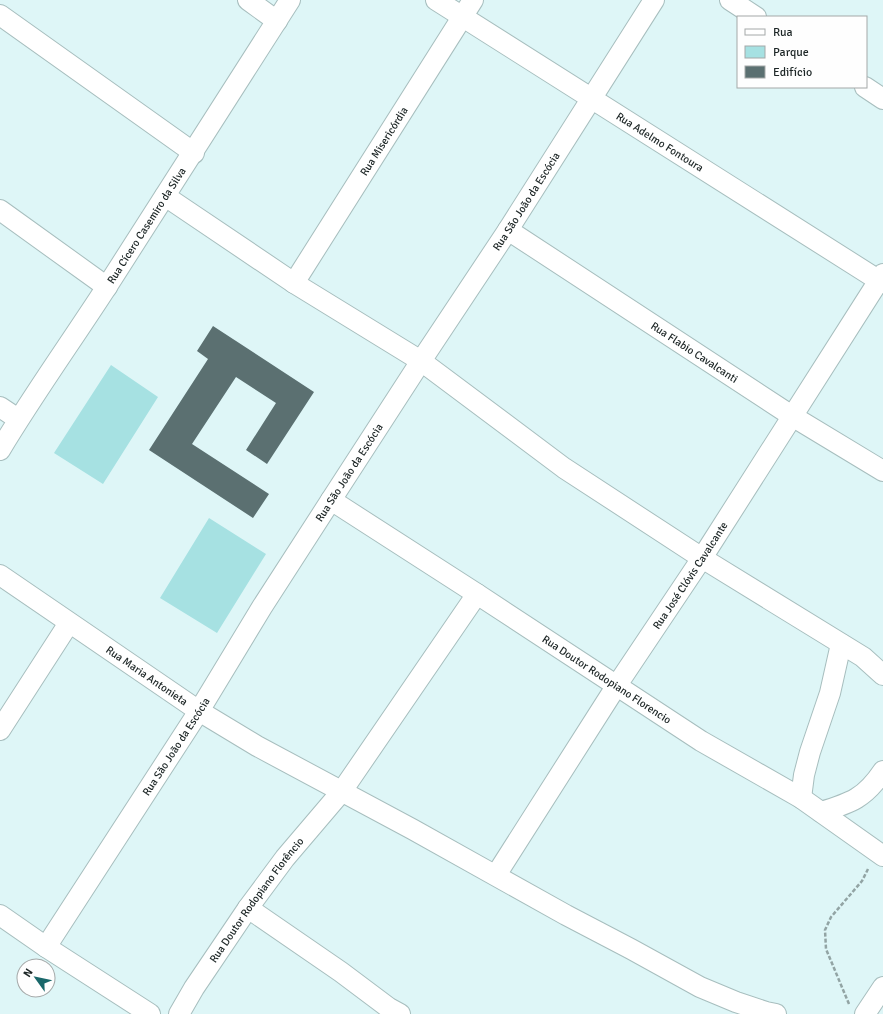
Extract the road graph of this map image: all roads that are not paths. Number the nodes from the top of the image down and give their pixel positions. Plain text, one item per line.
1 (248, 0) edge
2 (290, 0) edge
3 (436, 0) edge
4 (473, 0) edge
5 (654, 0) edge
6 (730, 0) edge
7 (0, 16) edge
8 (754, 16) edge
9 (462, 17) junction
10 (277, 21) junction
11 (866, 88) edge
12 (591, 99) junction
13 (883, 99) edge
14 (194, 153) junction
15 (165, 196) junction
16 (0, 210) edge
17 (508, 230) junction
18 (882, 279) edge
19 (294, 283) junction
20 (107, 287) junction
21 (421, 361) junction
22 (0, 407) edge
23 (792, 416) junction
24 (18, 420) junction
25 (0, 450) edge
26 (883, 471) edge
27 (331, 500) junction
28 (702, 558) junction
29 (0, 575) edge
30 (477, 594) junction
31 (69, 623) junction
32 (841, 644) junction
33 (883, 675) edge
34 (617, 685) junction
35 (199, 711) junction
36 (0, 730) edge
37 (883, 771) edge
38 (342, 791) junction
39 (801, 798) junction
40 (821, 812) junction
41 (877, 851) edge
42 (496, 875) junction
43 (248, 908) junction
44 (0, 915) edge
45 (46, 947) junction
46 (883, 987) edge
47 (858, 1011) edge
48 (150, 1014) edge
49 (179, 1014) edge
50 (400, 1014) edge
51 (776, 1014) edge

1 - 10 street
2 - 10 street, Rua Cícero Casemiro da Silva
3 - 9 street, Rua Adelmo Fontoura
4 - 9 street, Rua Misericórdia
5 - 12 street, Rua São João da Escócia
6 - 8 street
7 - 14 street
9 - 12 street, Rua Adelmo Fontoura
9 - 19 street, Rua Misericórdia
10 - 14 street, Rua Cícero Casemiro da Silva
11 - 13 street
12 - 17 street, Rua São João da Escócia
12 - 18 street, Rua Adelmo Fontoura
14 - 15 street, Rua Cícero Casemiro da Silva
15 - 19 street
15 - 20 street, Rua Cícero Casemiro da Silva
16 - 20 street
17 - 21 street, Rua São João da Escócia
17 - 23 street, Rua Flabio Cavalcanti
18 - 23 street, Rua José Clóvis Cavalcante
19 - 21 street
20 - 24 street, Rua Cícero Casemiro da Silva
21 - 27 street, Rua São João da Escócia
21 - 28 street
22 - 24 street
23 - 26 street, Rua Flabio Cavalcanti
23 - 28 street, Rua José Clóvis Cavalcante
24 - 25 street, Rua Cícero Casemiro da Silva
27 - 30 street, Rua Doutor Rodopiano Florencio
27 - 35 street, Rua São João da Escócia
28 - 32 street
28 - 34 street, Rua José Clóvis Cavalcante
29 - 31 street, Rua Maria Antonieta
30 - 34 street, Rua Doutor Rodopiano Florencio
30 - 38 street, Rua Doutor Rodopiano Florêncio
31 - 35 street, Rua Maria Antonieta
31 - 36 street
32 - 33 street
32 - 39 street
34 - 39 street, Rua Doutor Rodopiano Florencio
34 - 42 street, Rua José Clóvis Cavalcante
35 - 38 street, Rua Maria Antonieta
35 - 45 street, Rua São João da Escócia
37 - 40 street
38 - 42 street, Rua Maria Antonieta
38 - 43 street, Rua Doutor Rodopiano Florêncio
39 - 40 street, Rua Doutor Rodopiano Florencio
40 - 41 street, Rua Doutor Rodopiano Florencio
42 - 51 street, Rua Maria Antonieta
43 - 49 street, Rua Doutor Rodopiano Florêncio
43 - 50 street
44 - 45 street
45 - 48 street
46 - 47 street

